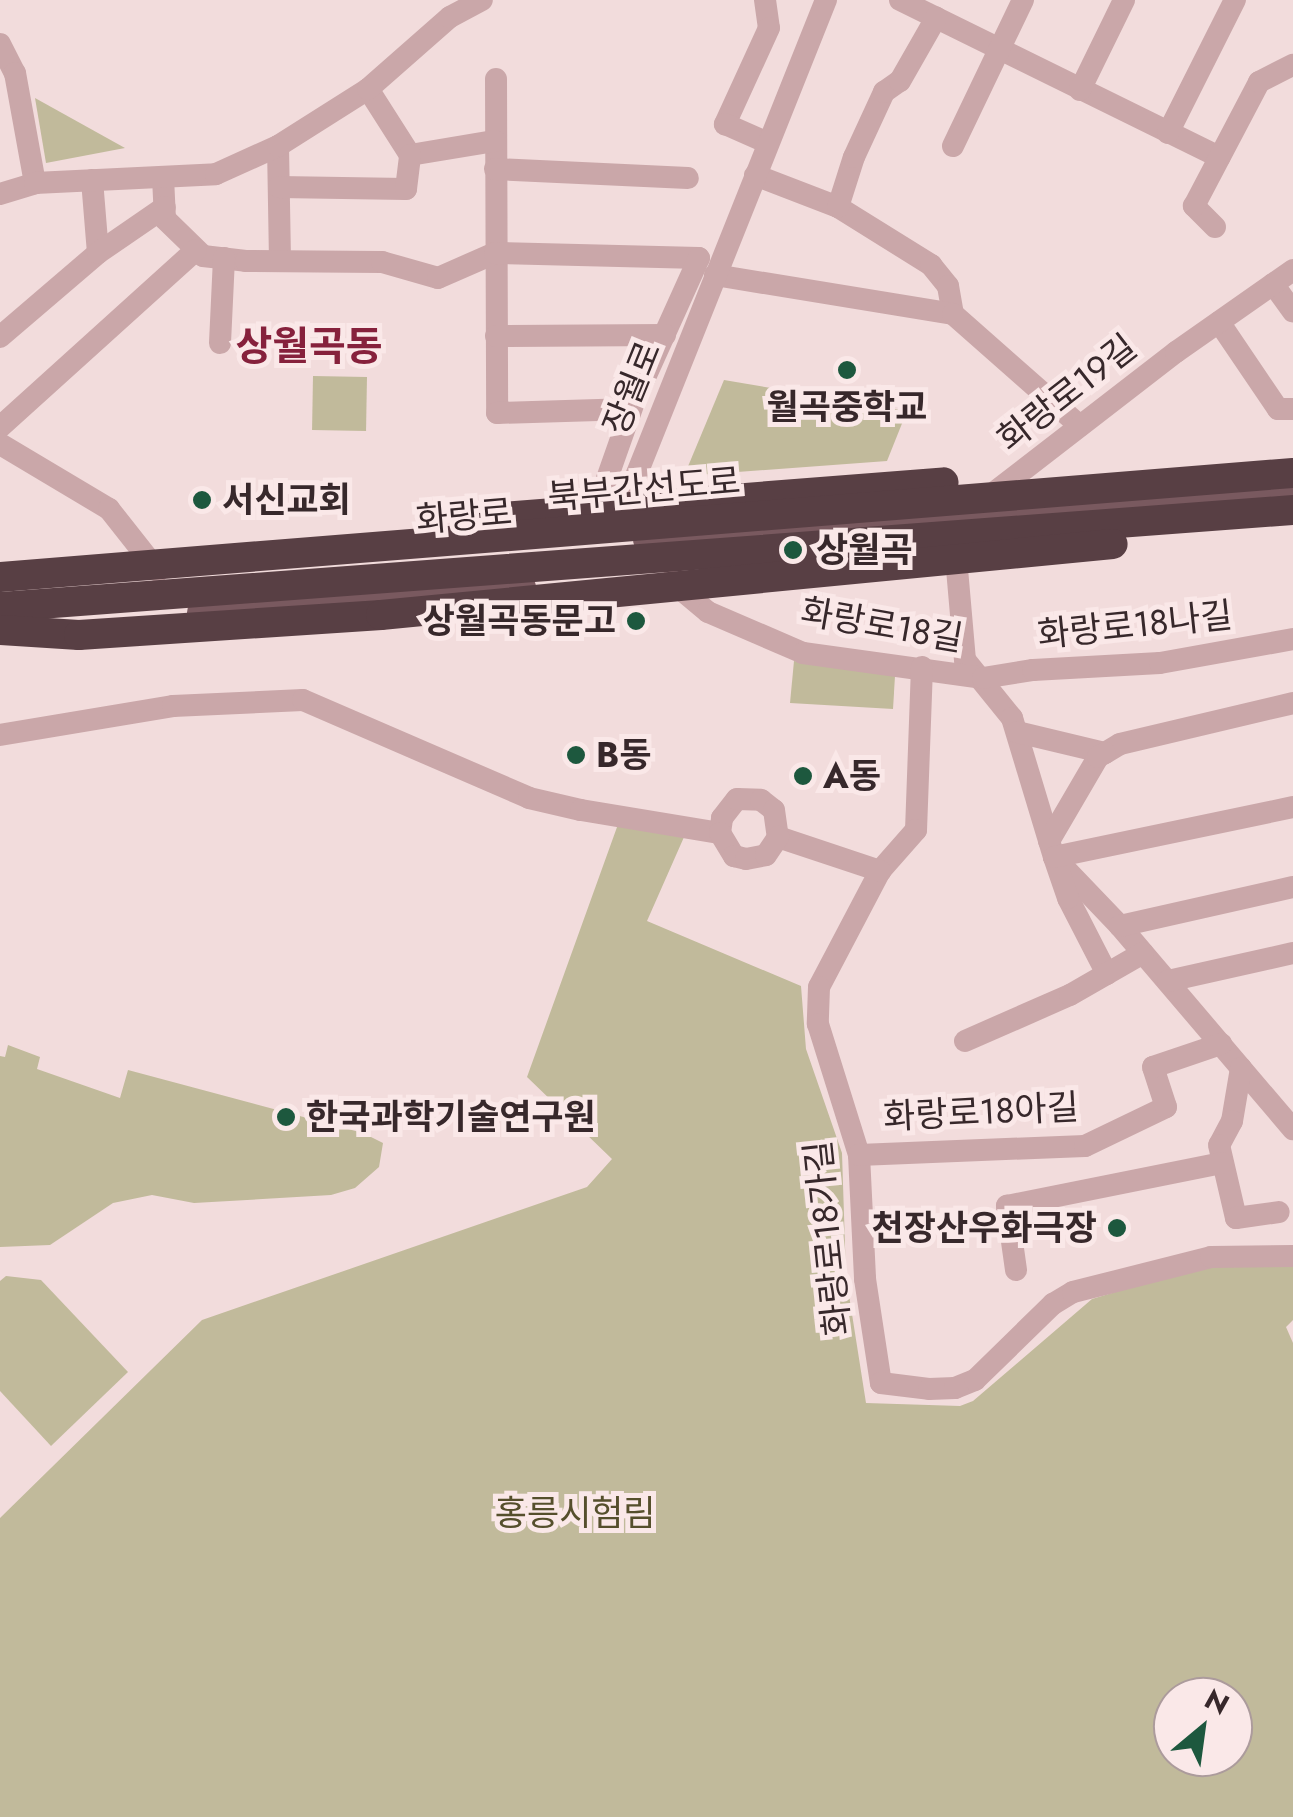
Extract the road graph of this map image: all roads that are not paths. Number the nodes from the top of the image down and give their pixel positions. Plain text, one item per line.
1 (482, 0) edge
2 (765, 0) edge
3 (826, 0) edge
4 (900, 0) edge
5 (1023, 0) edge
6 (1124, 0) edge
7 (1235, 0) edge
8 (936, 18) junction
9 (0, 44) edge
10 (999, 50) junction
11 (1293, 65) edge
12 (496, 78) dead end
13 (368, 89) junction
14 (1080, 90) junction
15 (1168, 133) junction
16 (495, 141) junction
17 (768, 143) junction
18 (278, 146) junction
19 (953, 146) dead end
20 (410, 155) junction
21 (1219, 157) junction
22 (495, 168) junction
23 (755, 176) junction
24 (163, 177) junction
25 (688, 178) dead end
26 (92, 180) junction
27 (35, 183) junction
28 (279, 188) junction
29 (0, 194) edge
30 (165, 207) junction
31 (838, 207) junction
32 (1215, 227) dead end
33 (196, 250) junction
34 (495, 253) junction
35 (98, 254) junction
36 (224, 258) junction
37 (280, 261) junction
38 (707, 266) junction
39 (1293, 270) edge
40 (1273, 284) junction
41 (1293, 312) edge
42 (953, 314) junction
43 (1219, 322) junction
44 (1, 334) edge
45 (665, 335) junction
46 (496, 336) junction
47 (220, 343) dead end
48 (631, 409) junction
49 (1293, 410) edge
50 (1080, 426) junction
51 (0, 427) edge
52 (0, 444) edge
53 (1285, 479) edge
54 (1293, 510) edge
55 (1203, 517) junction
56 (1293, 520) edge
57 (956, 530) junction
58 (748, 534) junction
59 (612, 539) junction
60 (0, 559) edge
61 (752, 566) junction
62 (664, 575) junction
63 (0, 577) edge
64 (164, 578) junction
65 (590, 582) junction
66 (0, 590) edge
67 (0, 607) edge
68 (0, 629) edge
69 (1293, 639) edge
70 (922, 667) junction
71 (982, 678) junction
72 (1293, 703) edge
73 (1016, 732) junction
74 (0, 735) edge
75 (1104, 753) junction
76 (1293, 807) edge
77 (720, 833) junction
78 (778, 837) junction
79 (1052, 849) junction
80 (880, 872) junction
81 (1293, 887) edge
82 (1120, 926) junction
83 (1143, 953) junction
84 (1293, 953) edge
85 (1107, 974) junction
86 (1168, 981) junction
87 (964, 1041) dead end
88 (1221, 1044) junction
89 (1241, 1068) junction
90 (1293, 1093) edge
91 (1265, 1097) junction
92 (1293, 1129) edge
93 (859, 1155) junction
94 (1222, 1164) junction
95 (1278, 1212) dead end
96 (1293, 1256) edge
97 (1016, 1270) dead end

1 - 13 street
2 - 17 street
3 - 17 street, 장월로
4 - 8 street
5 - 10 street
6 - 14 street
7 - 15 street
8 - 10 street
8 - 31 street
9 - 27 street
10 - 14 street
10 - 19 street
11 - 21 street
12 - 16 street
13 - 18 street
13 - 20 street
14 - 15 street
15 - 21 street
16 - 20 street
16 - 22 street
17 - 23 street, 장월로
18 - 24 street
18 - 28 street
20 - 28 street
21 - 32 street
22 - 25 street
22 - 34 street
23 - 31 street
23 - 38 street, 장월로
24 - 26 street
24 - 30 street
26 - 27 street
26 - 35 street
27 - 29 street
28 - 37 street
30 - 33 street
30 - 35 street
31 - 42 street
33 - 36 street
33 - 51 street
34 - 37 street
34 - 38 street
34 - 46 street
35 - 44 street
36 - 37 street
36 - 47 street
38 - 42 street
38 - 45 street
38 - 59 street, 장월로
39 - 40 street, 화랑로19길
40 - 41 street
40 - 43 street, 화랑로19길
42 - 50 street
43 - 49 street
43 - 50 street, 화랑로19길
45 - 46 street
45 - 48 street
46 - 48 street
48 - 59 street
50 - 57 street, 화랑로19길
52 - 64 street
53 - 57 main road, 화랑로
53 - 60 highway
53 - 63 highway, 북부간선도로
54 - 55 highway, 북부간선도로
55 - 67 highway, 북부간선도로
55 - 68 highway
56 - 57 main road, 화랑로
57 - 58 main road, 화랑로
57 - 61 main road, 화랑로
57 - 71 street
58 - 59 main road, 화랑로
58 - 61 main road
59 - 64 main road, 화랑로
59 - 65 main road, 장월로
61 - 62 main road, 화랑로
62 - 65 main road, 화랑로
62 - 70 street, 화랑로18길
64 - 66 main road, 화랑로
65 - 68 main road, 화랑로
69 - 71 street, 화랑로18나길
70 - 71 street, 화랑로18길
70 - 80 street, 화랑로18가길
71 - 73 street, 화랑로18길
72 - 75 street
73 - 75 street
73 - 79 street, 화랑로18길
74 - 77 street
75 - 79 street
76 - 79 street
77 - 78 street
77 - 78 street
78 - 80 street
79 - 82 street, 화랑로18길
79 - 85 street, 화랑로18길
80 - 93 street, 화랑로18가길
81 - 82 street
82 - 83 street, 화랑로18길
83 - 85 street
83 - 86 street, 화랑로18길
84 - 86 street
85 - 87 street
86 - 88 street, 화랑로18길
88 - 89 street, 화랑로18길
88 - 93 street, 화랑로18아길
89 - 91 street, 화랑로18길
89 - 94 street
90 - 91 street
91 - 92 street, 화랑로18길
93 - 96 street, 화랑로18가길
94 - 95 street
94 - 97 street

